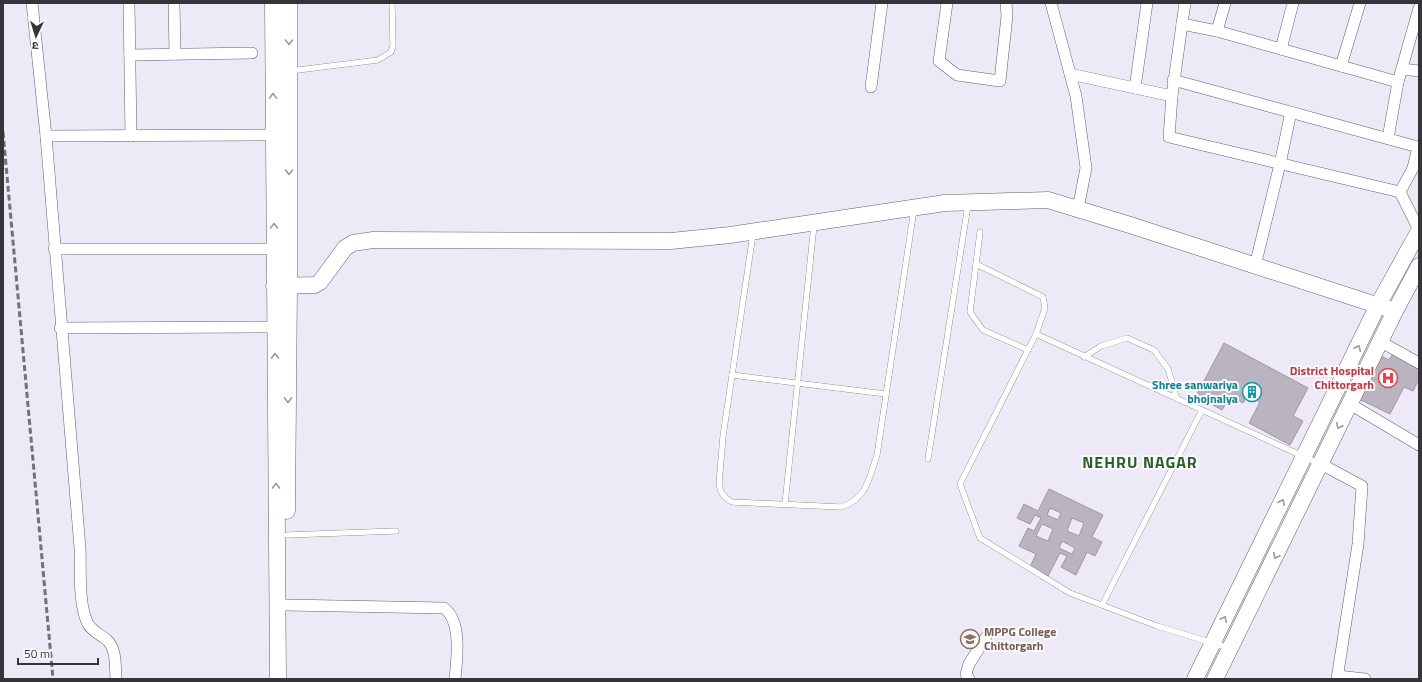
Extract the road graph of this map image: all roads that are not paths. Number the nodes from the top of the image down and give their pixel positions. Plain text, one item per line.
1 (32, 3) edge
2 (130, 3) edge
3 (174, 3) edge
4 (273, 3) edge
5 (288, 3) edge
6 (392, 3) edge
7 (882, 3) edge
8 (947, 3) edge
9 (1006, 3) edge
10 (1051, 3) edge
11 (1147, 3) edge
12 (1185, 3) edge
13 (1225, 3) edge
14 (1293, 3) edge
15 (1360, 3) edge
16 (1419, 8) edge
17 (1182, 24) junction
18 (1217, 31) junction
19 (1281, 49) junction
20 (252, 53) dead end
21 (174, 54) junction
22 (130, 55) junction
23 (1341, 66) junction
24 (1402, 69) junction
25 (289, 71) junction
26 (1419, 71) edge
27 (1070, 74) junction
28 (1173, 80) junction
29 (1398, 82) junction
30 (871, 87) dead end
31 (1135, 88) junction
32 (1172, 96) junction
33 (1291, 112) junction
34 (273, 135) junction
35 (46, 136) junction
36 (131, 136) junction
37 (1388, 138) junction
38 (1280, 164) junction
39 (1400, 192) junction
40 (968, 202) junction
41 (914, 208) junction
42 (1078, 209) junction
43 (815, 222) junction
44 (753, 231) junction
45 (1419, 231) edge
46 (980, 232) dead end
47 (54, 249) junction
48 (274, 249) junction
49 (976, 264) junction
50 (1255, 266) junction
51 (1419, 266) edge
52 (282, 286) junction
53 (1414, 287) edge
54 (1378, 305) junction
55 (1395, 311) junction
56 (60, 328) junction
57 (275, 328) junction
58 (1036, 334) junction
59 (1381, 342) junction
60 (1028, 350) junction
61 (1084, 357) junction
62 (1419, 363) edge
63 (732, 375) junction
64 (798, 383) junction
65 (886, 394) junction
66 (1177, 399) junction
67 (1350, 404) junction
68 (1202, 410) junction
69 (1419, 446) edge
70 (1304, 457) junction
71 (928, 459) dead end
72 (1321, 464) junction
73 (785, 504) junction
74 (396, 530) dead end
75 (287, 535) junction
76 (286, 605) junction
77 (1102, 605) junction
78 (986, 637) dead end
79 (1212, 643) junction
80 (1229, 648) junction
81 (1338, 678) edge
82 (116, 679) edge
83 (278, 679) edge
84 (286, 679) edge
85 (455, 679) edge
86 (969, 679) edge
87 (1195, 679) edge
88 (1215, 679) edge
89 (1365, 679) edge

1 - 35 street
2 - 22 street
3 - 21 street
34 -> 4 main road
5 -> 25 main road
6 - 25 lane
7 - 30 street
8 - 9 street
10 - 27 street
11 - 31 street
12 - 17 street
13 - 18 street
14 - 19 street
15 - 23 street
16 - 24 street
17 - 18 street
17 - 28 street
18 - 19 street
19 - 23 street
20 - 21 street
21 - 22 street
22 - 36 street
23 - 29 street
24 - 26 street
24 - 29 street
25 -> 52 main road
27 - 31 street
27 - 42 street
28 - 32 street
28 - 33 street
29 - 37 street
31 - 32 street
32 - 38 street
33 - 37 street
33 - 38 street
34 - 36 street
48 -> 34 main road
35 - 36 street
35 - 47 street
37 - 39 street
38 - 39 street
38 - 50 street
39 - 45 street
40 - 41 main road
40 - 42 main road
40 - 71 lane
41 - 43 main road
41 - 65 lane
42 - 50 main road
43 - 44 main road
43 - 64 lane
44 - 52 main road
44 - 63 lane
45 - 54 main road
46 - 49 lane
47 - 48 street
47 - 56 street
48 - 52 main road
49 - 58 lane
49 - 60 lane
50 - 54 main road
51 - 53 main road
52 - 57 main road
52 -> 75 main road
53 - 55 main road
54 - 55 main road
70 -> 54 main road
55 - 59 main road
56 - 57 street
56 - 82 street
83 -> 57 main road
58 - 60 lane
58 - 61 lane
59 - 62 street
59 - 67 main road
60 - 77 lane
61 - 66 lane
61 - 66 lane
63 - 64 lane
63 - 73 lane
64 - 65 lane
64 - 73 lane
65 - 73 lane
66 - 68 lane
67 - 69 street
67 -> 72 main road
68 - 70 lane
68 - 77 lane
70 - 72 lane
79 -> 70 main road
72 -> 80 main road
72 - 81 street
74 - 75 lane
75 - 76 main road
76 - 84 main road
76 - 85 street
77 - 79 lane
78 - 86 street
79 - 80 lane
79 - 87 main road
80 - 88 main road
81 - 89 street

